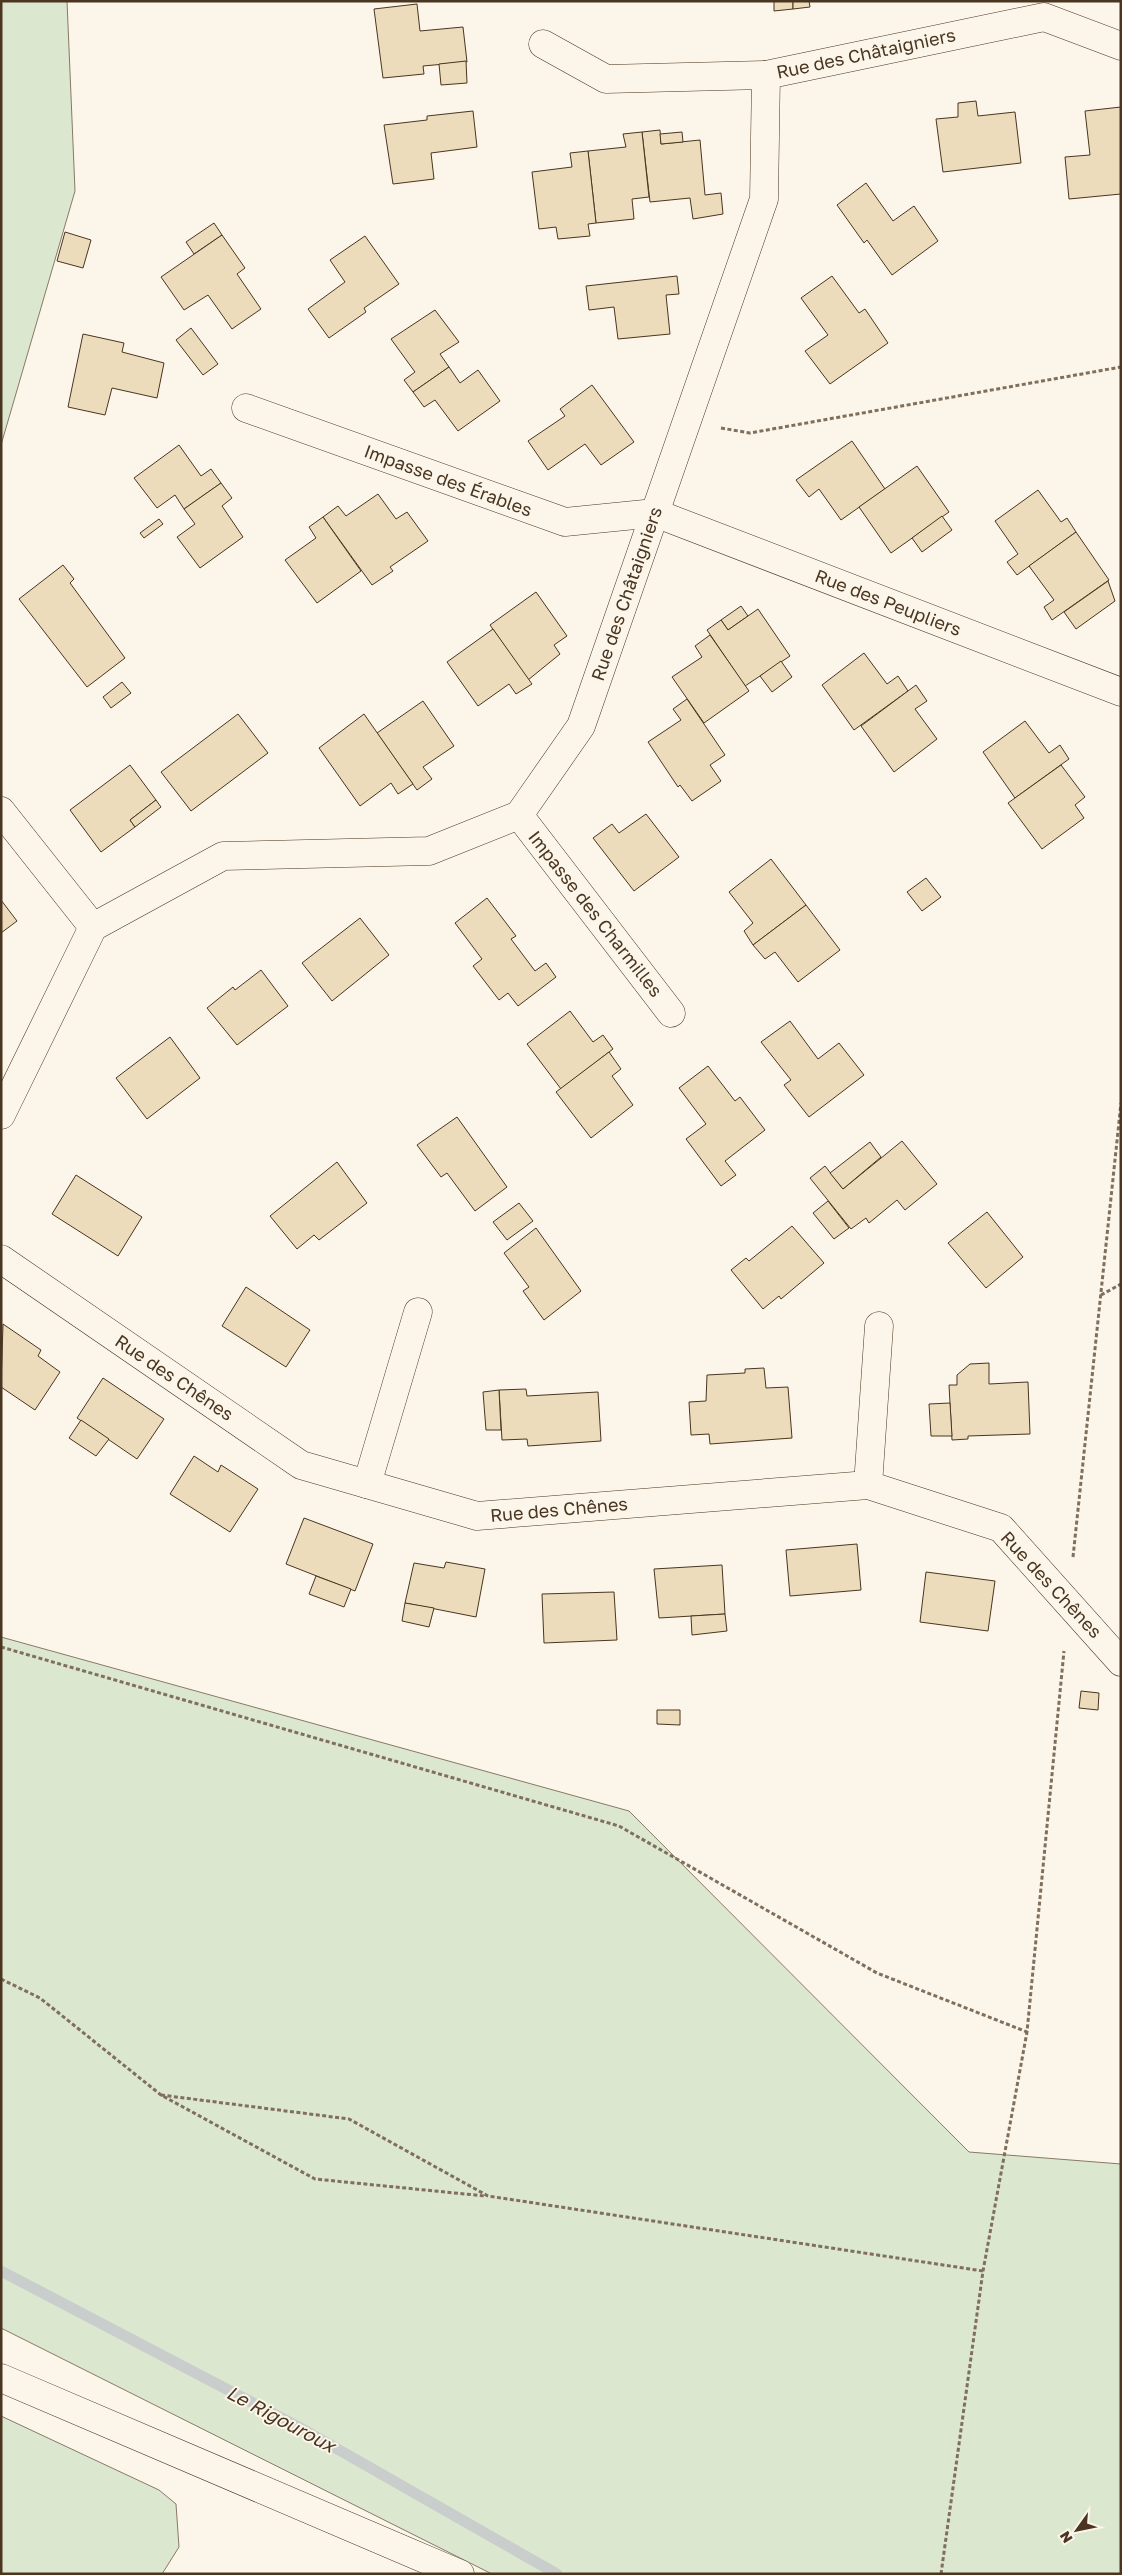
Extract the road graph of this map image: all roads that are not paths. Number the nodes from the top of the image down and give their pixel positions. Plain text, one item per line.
1 (1043, 9) edge
2 (543, 44) dead end
3 (1121, 46) edge
4 (766, 75) junction
5 (246, 408) dead end
6 (655, 513) junction
7 (1121, 692) edge
8 (1, 811) edge
9 (519, 815) junction
10 (93, 927) junction
11 (671, 1013) dead end
12 (1, 1115) edge
13 (1, 1259) edge
14 (418, 1312) dead end
15 (879, 1326) dead end
16 (367, 1484) junction
17 (868, 1484) junction
18 (1121, 1662) edge
19 (1, 2378) edge
20 (460, 2574) edge

1 - 3 street, Rue des Châtaigniers
1 - 4 street, Rue des Châtaigniers
2 - 4 street
4 - 6 street, Rue des Châtaigniers
5 - 6 street, Impasse des Érables
6 - 7 street, Rue des Peupliers
6 - 9 street, Rue des Châtaigniers
8 - 10 street
9 - 10 street
9 - 11 street, Impasse des Charmilles
10 - 12 street
13 - 16 street, Rue des Chênes
14 - 16 street
15 - 17 street
16 - 17 street, Rue des Chênes
17 - 18 street, Rue des Chênes
19 - 20 street

